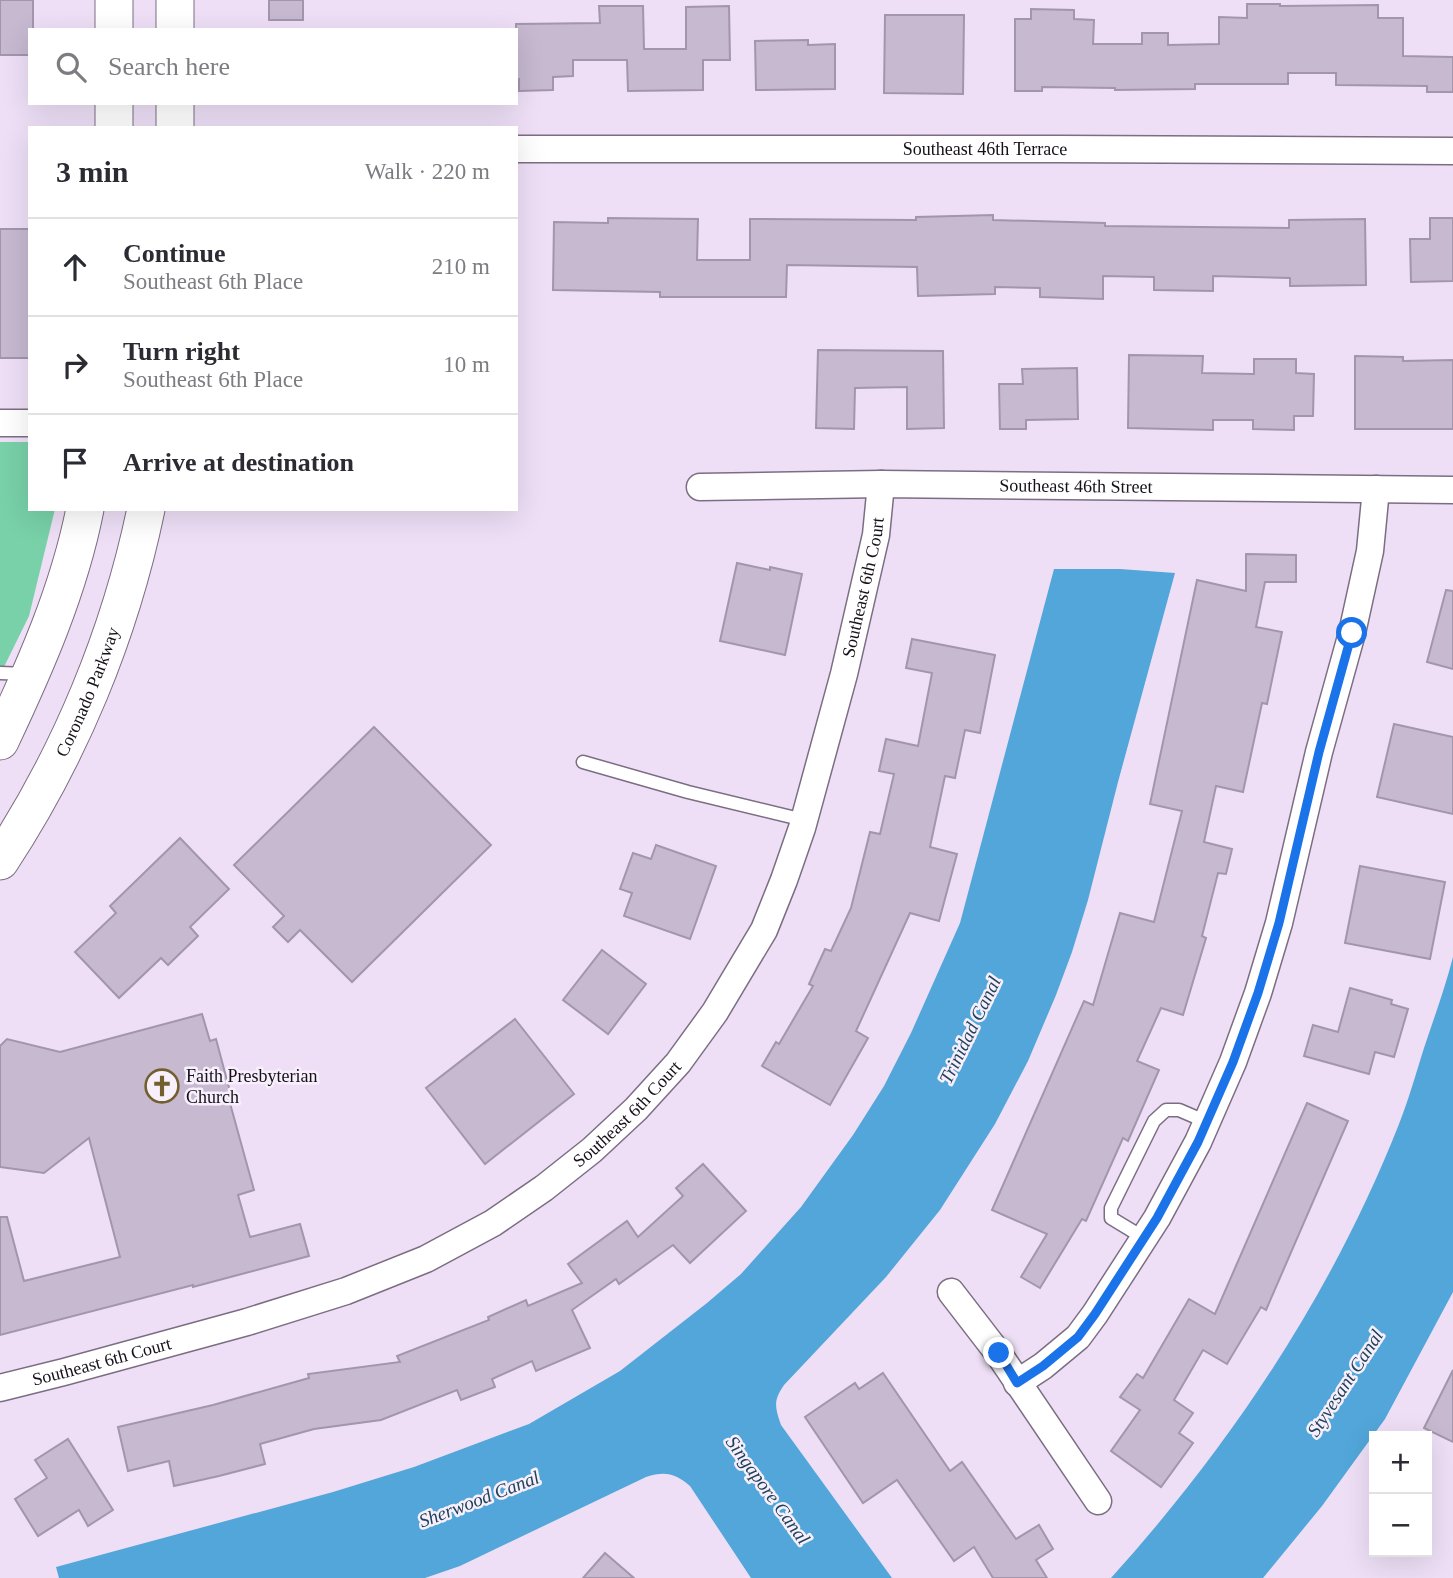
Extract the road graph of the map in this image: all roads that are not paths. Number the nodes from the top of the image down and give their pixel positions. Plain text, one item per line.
1 (114, 0) edge
2 (175, 0) edge
3 (114, 28) edge
4 (175, 28) edge
5 (114, 105) edge
6 (175, 105) edge
7 (114, 126) edge
8 (175, 126) edge
9 (518, 149) edge
10 (1453, 151) edge
11 (0, 423) edge
12 (28, 423) edge
13 (881, 484) junction
14 (700, 487) dead end
15 (1376, 489) junction
16 (1453, 489) edge
17 (84, 511) edge
18 (146, 511) edge
19 (15, 673) edge
20 (0, 741) edge
21 (583, 762) dead end
22 (804, 820) junction
23 (0, 861) edge
24 (1207, 1122) junction
25 (1144, 1238) junction
26 (951, 1292) dead end
27 (1017, 1383) junction
28 (0, 1388) edge
29 (1098, 1501) dead end

1 - 3 street
2 - 4 street
5 - 7 street
6 - 8 street
9 - 10 street, Southeast 46th Terrace
11 - 12 street
13 - 14 street, Southeast 46th Street
13 - 15 street, Southeast 46th Street
13 - 22 street, Southeast 6th Court
15 - 16 street, Southeast 46th Street
15 - 24 street
17 - 19 street
18 - 23 street, Coronado Parkway
19 - 20 street
21 - 22 lane
22 - 28 street, Southeast 6th Court
24 - 25 street
24 - 25 lane
25 - 27 street
26 - 27 street
27 - 29 street

